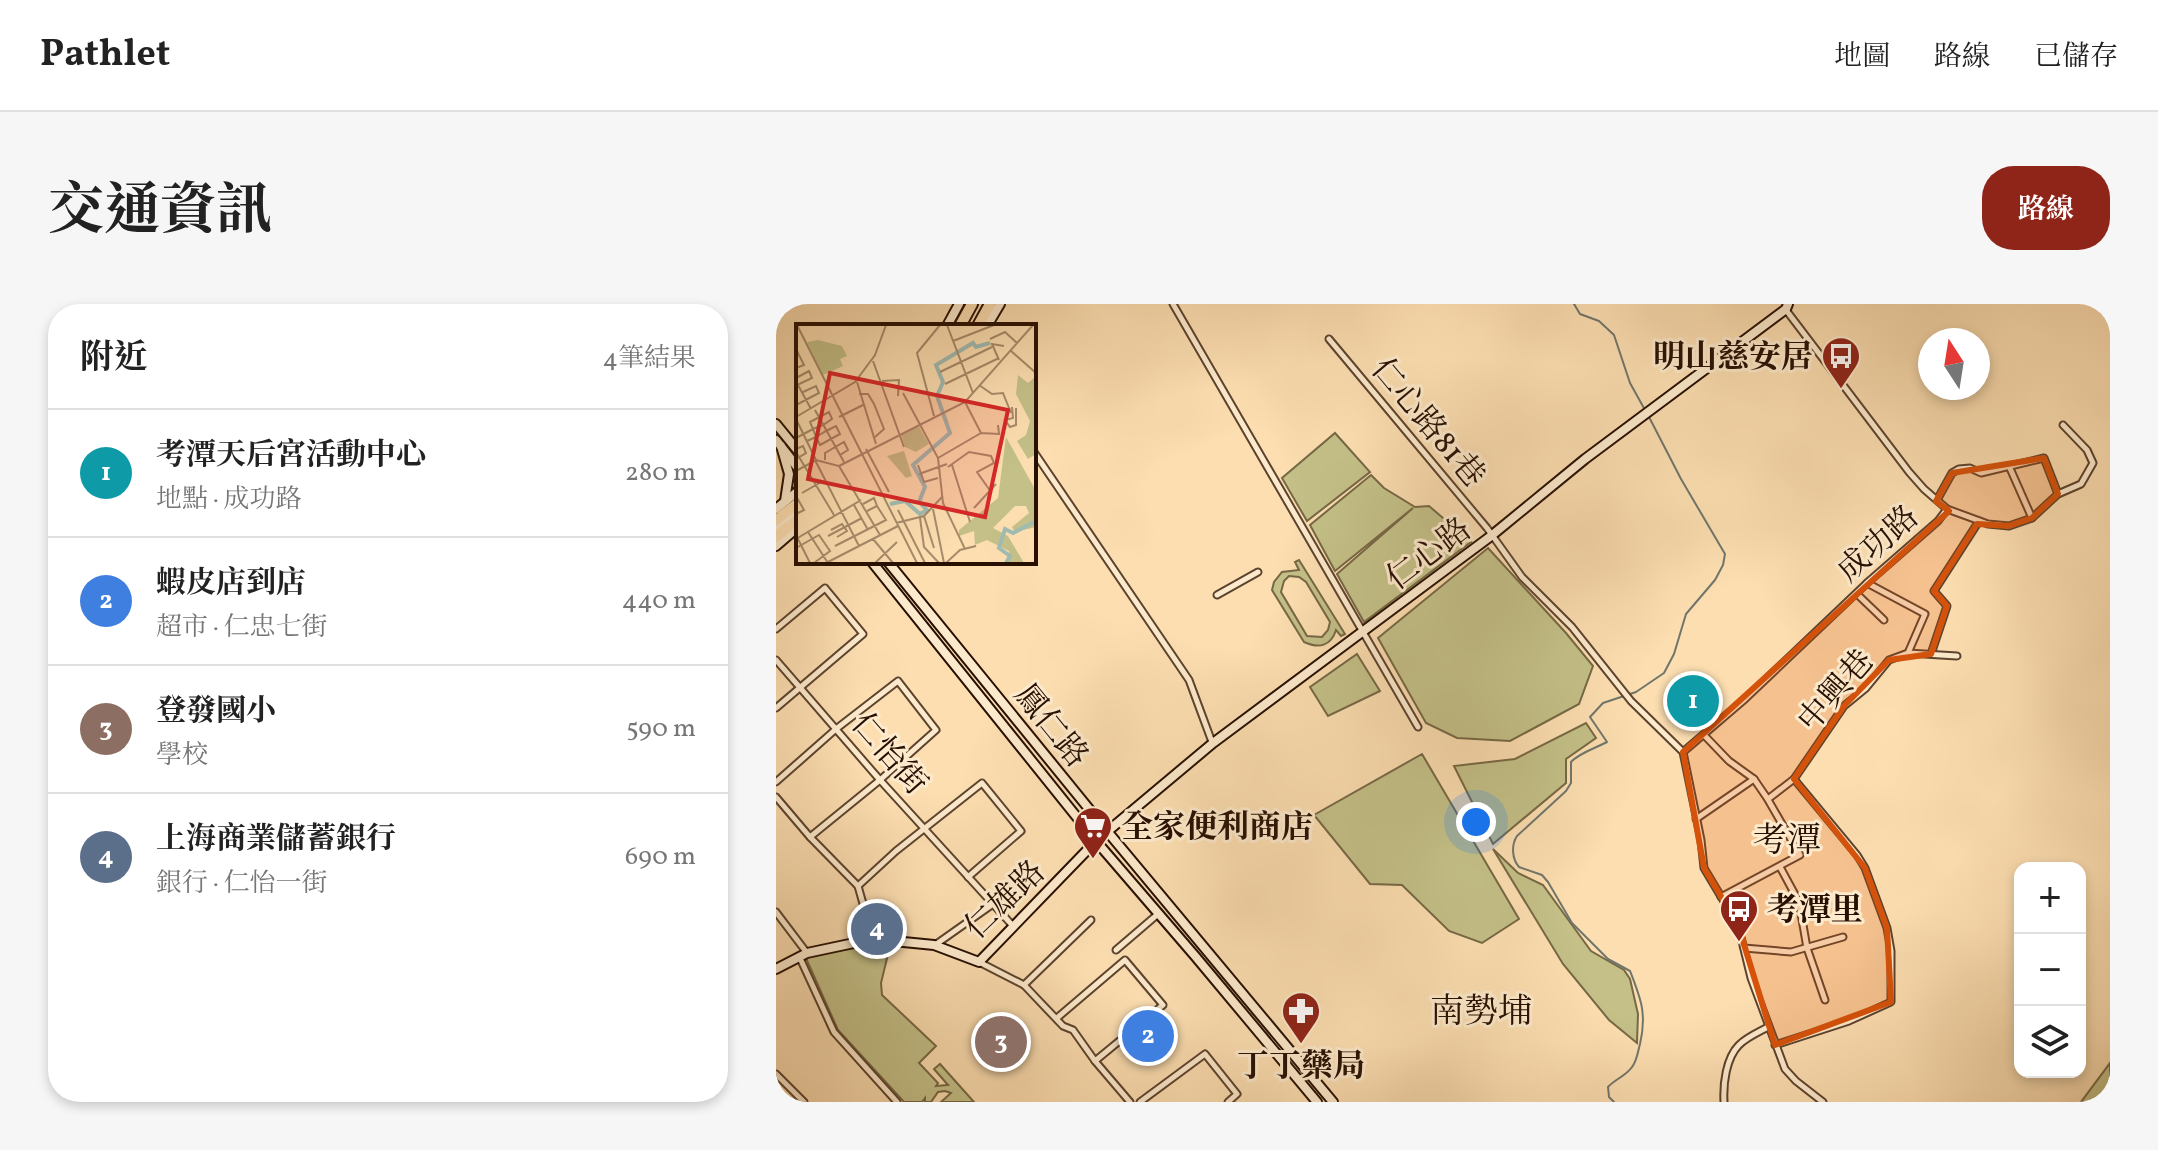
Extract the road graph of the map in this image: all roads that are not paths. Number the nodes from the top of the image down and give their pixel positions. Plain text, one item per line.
1 (959, 304) edge
2 (972, 304) edge
3 (990, 304) edge
4 (1000, 304) edge
5 (1173, 304) edge
6 (1787, 306) edge
7 (948, 324) edge
8 (961, 324) edge
9 (979, 324) edge
10 (988, 324) edge
11 (1329, 339) dead end
12 (776, 424) edge
13 (2063, 425) dead end
14 (786, 443) edge
15 (1036, 455) edge
16 (796, 464) edge
17 (2009, 466) junction
18 (796, 493) edge
19 (2058, 494) junction
20 (785, 501) junction
21 (1936, 501) junction
22 (796, 505) edge
23 (776, 509) edge
24 (1947, 509) junction
25 (796, 513) edge
26 (2032, 518) junction
27 (776, 520) edge
28 (1979, 521) junction
29 (796, 526) edge
30 (796, 527) edge
31 (776, 528) edge
32 (1491, 536) junction
33 (776, 537) edge
34 (776, 546) edge
35 (874, 564) edge
36 (890, 564) edge
37 (1258, 572) dead end
38 (1867, 583) junction
39 (1857, 594) junction
40 (1217, 595) dead end
41 (1884, 620) dead end
42 (776, 629) edge
43 (1363, 631) junction
44 (1908, 653) junction
45 (1931, 654) junction
46 (1957, 656) dead end
47 (776, 660) edge
48 (801, 688) junction
49 (776, 708) edge
50 (1418, 727) dead end
51 (836, 729) junction
52 (1704, 735) junction
53 (1213, 743) junction
54 (1683, 752) junction
55 (1754, 779) junction
56 (1794, 779) junction
57 (880, 780) junction
58 (776, 782) edge
59 (776, 797) edge
60 (1768, 799) junction
61 (1696, 819) junction
62 (924, 829) junction
63 (1107, 831) junction
64 (810, 837) junction
65 (1096, 841) junction
66 (1780, 867) junction
67 (968, 877) junction
68 (858, 886) junction
69 (1721, 897) junction
70 (993, 904) junction
71 (776, 912) edge
72 (1159, 913) junction
73 (1091, 920) dead end
74 (1013, 926) junction
75 (1843, 937) dead end
76 (873, 939) junction
77 (934, 945) junction
78 (1744, 948) junction
79 (1807, 948) junction
80 (1116, 950) dead end
81 (803, 954) junction
82 (979, 962) junction
83 (776, 969) edge
84 (1024, 985) junction
85 (1825, 1000) dead end
86 (1057, 1018) junction
87 (1769, 1026) junction
88 (1775, 1045) junction
89 (1095, 1061) junction
90 (776, 1074) edge
91 (804, 1102) edge
92 (897, 1102) edge
93 (1130, 1102) edge
94 (1140, 1102) edge
95 (1228, 1102) edge
96 (1317, 1102) edge
97 (1333, 1102) edge
98 (1724, 1102) edge
99 (1823, 1102) edge

1 - 7 main road
2 - 8 highway
3 - 9 highway
4 - 10 main road
5 - 43 street
6 - 21 street, 成功路
6 - 32 main road, 仁心路
11 - 32 street, 仁心路81巷
12 - 14 main road
13 - 19 street
14 - 16 main road
14 - 20 main road
15 - 53 street
17 - 19 street
17 - 21 street
17 - 26 street
18 - 20 main road
19 - 26 street
20 - 23 main road
21 - 24 street, 成功路
22 - 27 highway
24 - 28 street
24 - 38 street, 成功路
25 - 31 main road
26 - 28 street
28 - 45 street
29 - 33 highway
30 - 34 main road
32 - 43 main road, 仁心路
32 - 54 street
35 - 65 main road, 鳳仁路
36 - 63 main road, 鳳仁路
37 - 40 street
38 - 39 street, 成功路
38 - 44 street
39 - 41 street
39 - 52 street, 成功路
42 - 48 street
43 - 50 street
43 - 53 main road, 仁心路
44 - 45 street, 中興巷
44 - 56 street, 中興巷
45 - 46 street, 中興巷
47 - 48 street, 仁怡街
48 - 49 street
48 - 51 street, 仁怡街
51 - 57 street, 仁怡街
51 - 57 street
51 - 58 street
52 - 54 street, 成功路
52 - 55 street
53 - 63 main road, 仁心路
54 - 61 street
55 - 60 street
55 - 61 street
56 - 60 street, 中興巷
56 - 88 street
57 - 62 street, 仁怡街
57 - 64 street
59 - 64 street
60 - 66 street
61 - 69 street
62 - 67 street, 仁怡街
62 - 67 street
62 - 68 street
63 - 65 main road, 仁心路
63 - 97 main road, 鳳仁路
64 - 68 street
65 - 72 main road, 鳳仁路
65 - 74 main road, 仁雄路
66 - 69 street
66 - 79 street
67 - 70 street, 仁怡街
68 - 76 street
69 - 78 street
70 - 74 street, 仁怡街
70 - 77 street, 仁雄路
71 - 81 street
72 - 80 street
72 - 96 main road, 鳳仁路
73 - 84 street
74 - 82 main road, 仁雄路
75 - 79 street
76 - 77 main road, 仁雄路
76 - 81 main road, 仁雄路
77 - 82 main road, 仁雄路
78 - 79 street
78 - 87 street
79 - 85 street
81 - 83 main road, 仁雄路
81 - 92 street
82 - 84 street
84 - 86 street
86 - 89 street
86 - 89 street
87 - 88 street
87 - 98 street
88 - 99 street
89 - 93 street
90 - 91 street
94 - 95 street

